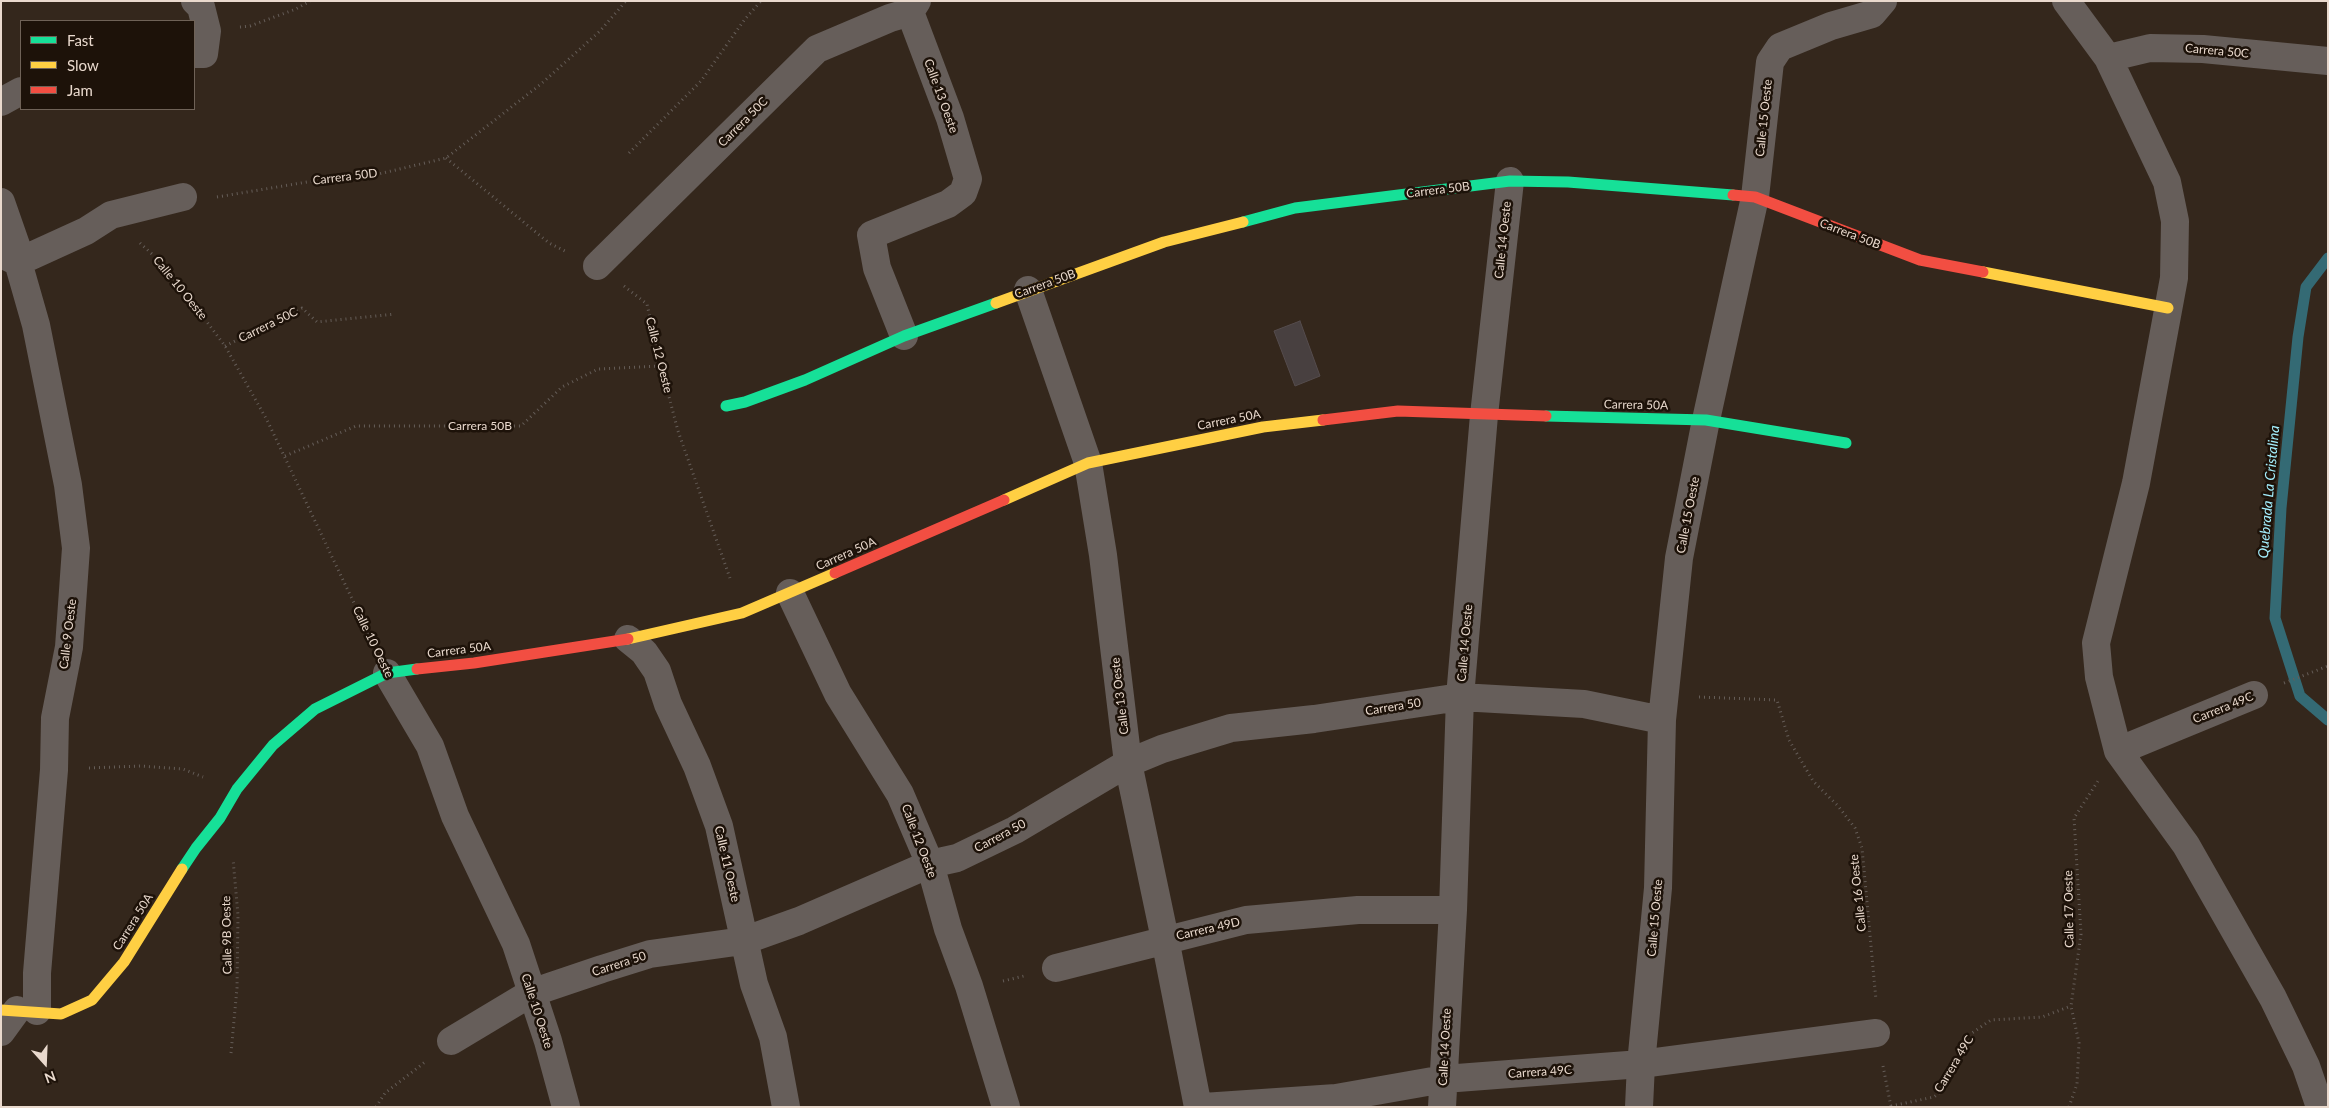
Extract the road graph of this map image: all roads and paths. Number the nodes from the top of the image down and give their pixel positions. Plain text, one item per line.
1 (196, 1) edge
2 (310, 1) edge
3 (626, 1) edge
4 (761, 1) edge
5 (1883, 1) edge
6 (2066, 1) edge
7 (914, 7) edge
8 (202, 46) edge
9 (2108, 58) junction
10 (2328, 61) edge
11 (20, 92) edge
12 (1, 102) edge
13 (629, 153) dead end
14 (446, 158) junction
15 (1510, 181) junction
16 (183, 197) joint
17 (1755, 197) junction
18 (1, 202) edge
19 (110, 215) junction
20 (10, 258) edge
21 (597, 266) junction
22 (1028, 290) junction
23 (2168, 308) junction
24 (395, 314) dead end
25 (904, 336) junction
26 (226, 346) junction
27 (661, 366) junction
28 (726, 406) dead end
29 (1484, 416) junction
30 (1706, 420) junction
31 (1846, 443) dead end
32 (284, 456) junction
33 (1088, 463) junction
34 (790, 593) junction
35 (742, 613) junction
36 (628, 638) junction
37 (2328, 666) edge
38 (387, 673) junction
39 (2254, 695) joint
40 (1460, 697) junction
41 (1663, 709) junction
42 (2118, 751) junction
43 (1128, 763) junction
44 (54, 770) junction
45 (237, 789) junction
46 (220, 818) junction
47 (930, 864) junction
48 (1453, 910) junction
49 (1165, 939) junction
50 (743, 940) junction
51 (1056, 968) joint
52 (976, 986) junction
53 (531, 993) junction
54 (2071, 1006) junction
55 (19, 1010) edge
56 (1, 1032) edge
57 (1876, 1033) junction
58 (451, 1041) joint
59 (231, 1054) dead end
60 (1641, 1064) junction
61 (1444, 1079) junction
62 (376, 1107) edge
63 (566, 1107) edge
64 (786, 1107) edge
65 (1006, 1107) edge
66 (1198, 1107) edge
67 (1203, 1107) edge
68 (1442, 1107) edge
69 (1639, 1107) edge
70 (1891, 1107) edge
71 (2069, 1107) edge
72 (2320, 1107) edge

1 - 8 street
2 - 8 path
3 - 14 path, Carrera 50D
4 - 13 path
5 - 17 street, Calle 15 Oeste
6 - 9 street
7 - 21 street, Carrera 50C
7 - 25 street, Calle 13 Oeste
9 - 10 street, Carrera 50C
9 - 23 street
11 - 12 street
14 - 16 path, Carrera 50D
14 - 21 path, Calle 12 Oeste
15 - 17 street, Carrera 50B
15 - 22 street, Carrera 50B
15 - 29 street, Calle 14 Oeste
16 - 19 street
17 - 23 street, Carrera 50B
17 - 30 street, Calle 15 Oeste
18 - 20 street, Calle 9 Oeste
19 - 20 street
19 - 26 path, Calle 10 Oeste
20 - 44 street, Calle 9 Oeste
21 - 27 path, Calle 12 Oeste
22 - 25 street, Carrera 50B
22 - 33 street, Calle 13 Oeste
23 - 42 street
24 - 26 path, Carrera 50C
25 - 28 street, Carrera 50B
26 - 32 path, Calle 10 Oeste
27 - 32 path, Carrera 50B
27 - 35 path, Calle 12 Oeste
29 - 30 street, Carrera 50A
29 - 33 street, Carrera 50A
29 - 40 street, Calle 14 Oeste
30 - 31 street, Carrera 50A
30 - 41 street, Calle 15 Oeste
32 - 38 path, Calle 10 Oeste
33 - 34 street, Carrera 50A
33 - 43 street, Calle 13 Oeste
34 - 35 street, Carrera 50A
34 - 47 street, Calle 12 Oeste
35 - 36 street, Carrera 50A
36 - 38 street, Carrera 50A
36 - 50 street, Calle 11 Oeste
37 - 39 path, Carrera 49C
38 - 45 street, Carrera 50A
38 - 53 street, Calle 10 Oeste
39 - 42 street, Carrera 49C
40 - 41 street, Carrera 50
40 - 43 street, Carrera 50
40 - 48 street, Calle 14 Oeste
41 - 57 path, Calle 16 Oeste
41 - 60 street, Calle 15 Oeste
42 - 54 path, Calle 17 Oeste
42 - 72 street
43 - 47 street, Carrera 50
43 - 49 street, Calle 13 Oeste
44 - 45 path
44 - 55 street, Calle 9 Oeste
45 - 46 street, Carrera 50A
46 - 55 street, Carrera 50A
46 - 59 path, Calle 9B Oeste
47 - 50 street, Carrera 50
47 - 52 street, Calle 12 Oeste
48 - 49 street, Carrera 49D
48 - 61 street, Calle 14 Oeste
49 - 51 street, Carrera 49D
49 - 66 street, Calle 13 Oeste
50 - 53 street, Carrera 50
50 - 64 street, Calle 11 Oeste
51 - 52 path
52 - 65 street, Calle 12 Oeste
53 - 58 street, Carrera 50
53 - 63 street, Calle 10 Oeste
54 - 70 path, Carrera 49C
54 - 71 path, Calle 17 Oeste
55 - 56 street
57 - 60 street, Carrera 49C
57 - 70 path, Calle 16 Oeste
58 - 62 path
60 - 61 street, Carrera 49C
60 - 69 street, Calle 15 Oeste
61 - 67 street, Carrera 49C
61 - 68 street, Calle 14 Oeste

